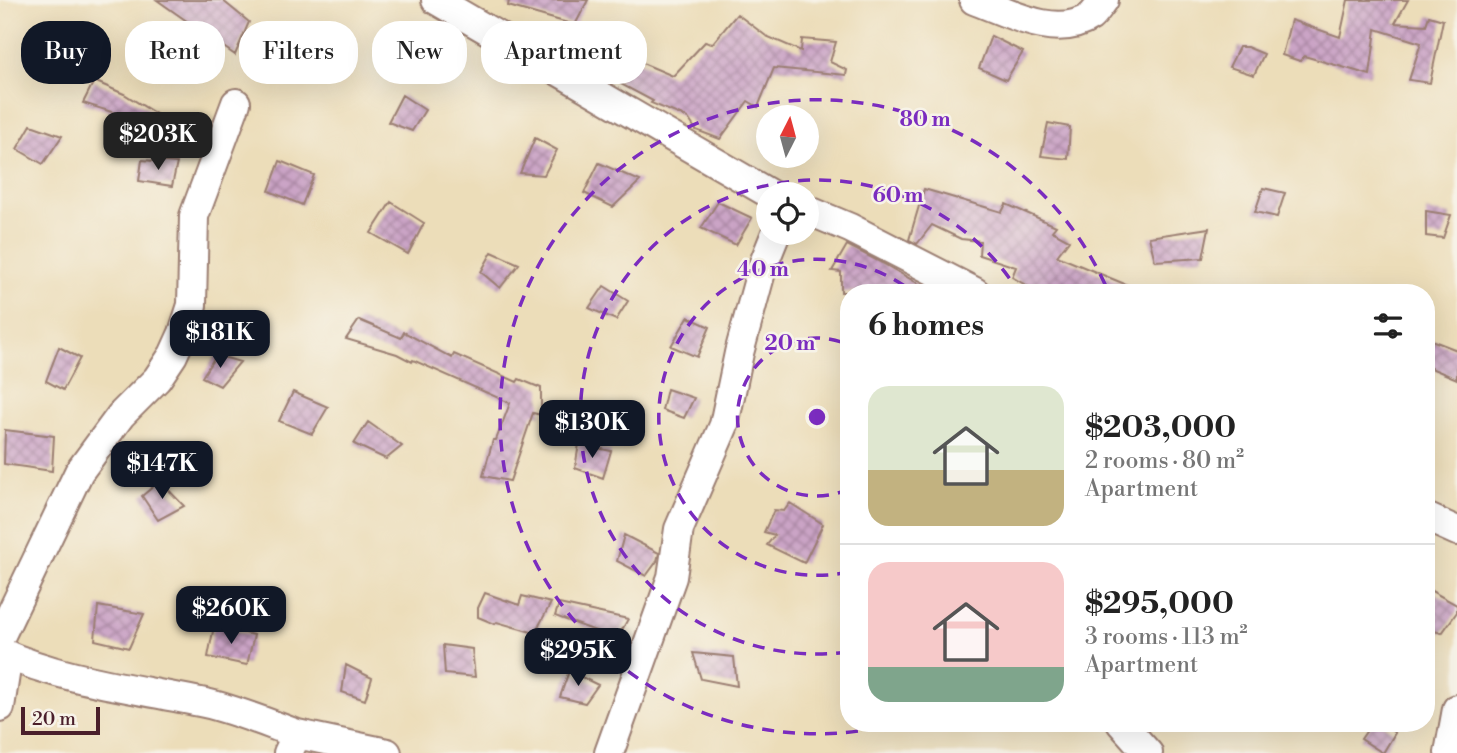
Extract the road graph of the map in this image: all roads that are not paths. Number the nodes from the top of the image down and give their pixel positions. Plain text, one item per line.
1 (436, 0) edge
2 (974, 0) edge
3 (1104, 0) edge
4 (236, 103) dead end
5 (756, 186) edge
6 (819, 215) edge
7 (771, 245) edge
8 (959, 284) edge
9 (1435, 521) edge
10 (1457, 531) edge
11 (3, 648) edge
12 (0, 707) edge
13 (1457, 709) edge
14 (1129, 732) edge
15 (293, 744) edge
16 (387, 753) edge
17 (609, 753) edge
18 (1147, 753) edge
19 (1449, 753) edge

1 - 5 street
2 - 3 street
4 - 11 street
6 - 8 street
7 - 17 street
9 - 10 street
11 - 12 street
11 - 15 street
13 - 19 street
14 - 18 street
15 - 16 street

